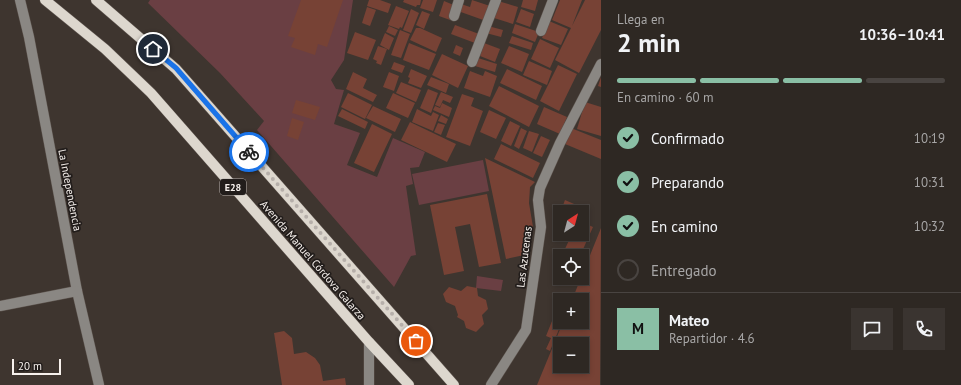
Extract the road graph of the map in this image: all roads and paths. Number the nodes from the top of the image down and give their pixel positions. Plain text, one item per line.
1 (20, 0) edge
2 (45, 0) edge
3 (96, 0) edge
4 (459, 0) edge
5 (496, 0) edge
6 (553, 0) edge
7 (454, 16) dead end
8 (541, 30) dead end
9 (472, 62) dead end
10 (601, 64) edge
11 (77, 291) junction
12 (0, 306) edge
13 (369, 342) junction
14 (99, 385) edge
15 (370, 385) edge
16 (409, 385) edge
17 (454, 385) edge
18 (490, 385) edge

1 - 11 street, La Independencia
2 - 13 main road, Avenida Manuel Córdova Galarza / E28
3 - 17 main road
4 - 7 street
5 - 9 street
6 - 8 street
10 - 18 street, Las Azucenas
11 - 12 street
11 - 14 street, La Independencia
13 - 15 street
13 - 16 main road, Avenida Manuel Córdova Galarza / E28

